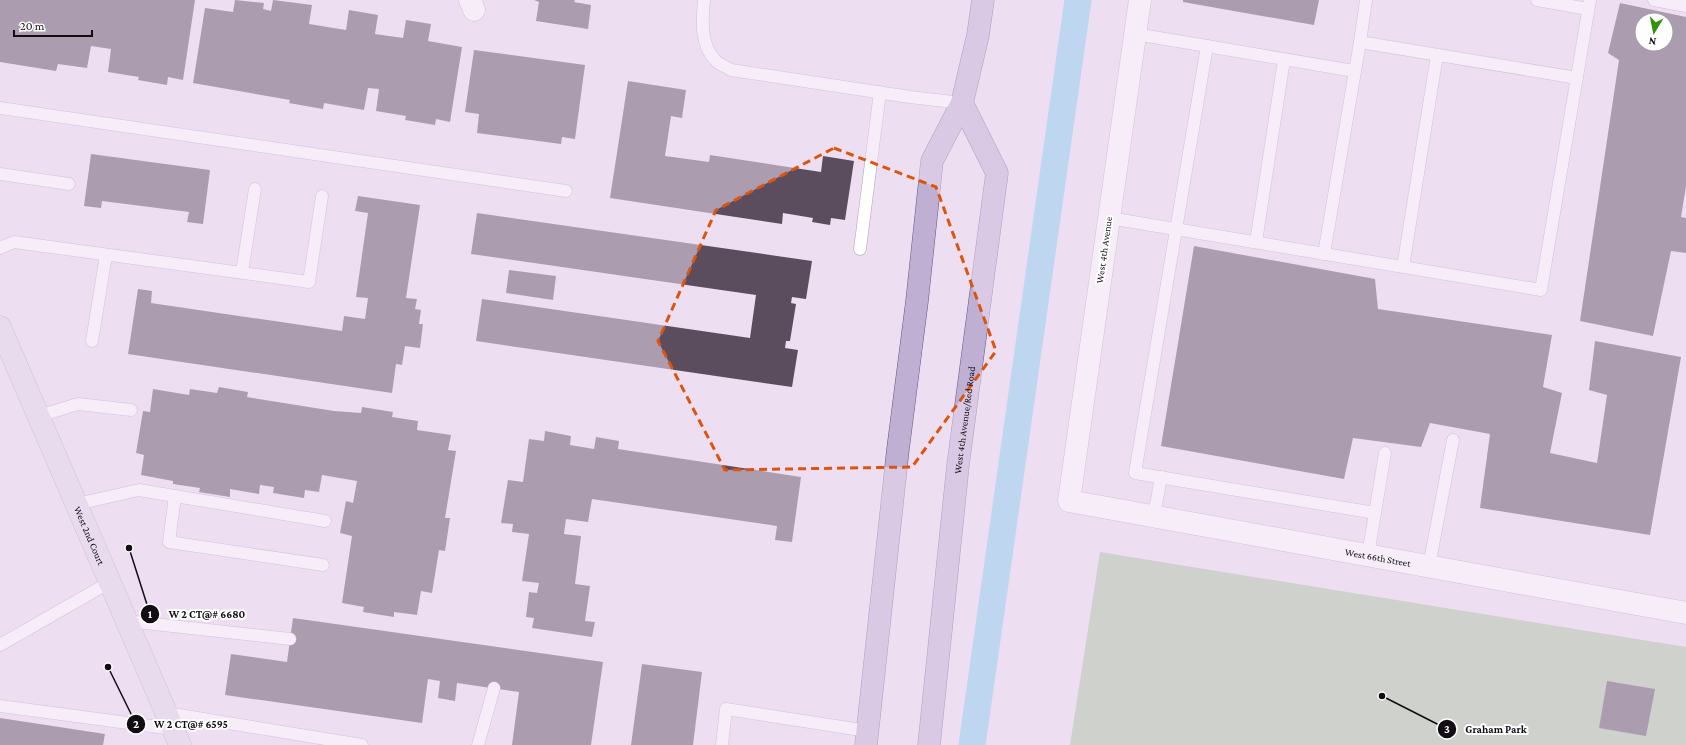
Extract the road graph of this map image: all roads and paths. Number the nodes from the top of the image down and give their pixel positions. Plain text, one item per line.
1 (704, 0) edge
2 (983, 0) edge
3 (1140, 0) edge
4 (1366, 0) edge
5 (1537, 0) edge
6 (1654, 0) edge
7 (1589, 5) edge
8 (1686, 6) edge
9 (1135, 34) junction
10 (1360, 42) junction
11 (1207, 46) junction
12 (1437, 55) junction
13 (1284, 60) junction
14 (1354, 71) junction
15 (1577, 78) junction
16 (880, 92) junction
17 (962, 103) junction
18 (0, 108) edge
19 (0, 174) edge
20 (69, 184) dead end
21 (255, 189) dead end
22 (566, 191) dead end
23 (322, 196) dead end
24 (1109, 218) junction
25 (1176, 229) junction
26 (1256, 242) junction
27 (0, 248) edge
28 (860, 249) dead end
29 (1324, 254) junction
30 (106, 255) junction
31 (1403, 267) junction
32 (242, 272) junction
33 (1, 333) edge
34 (92, 341) dead end
35 (131, 410) dead end
36 (39, 416) junction
37 (1453, 440) dead end
38 (1385, 453) dead end
39 (1161, 477) junction
40 (175, 496) junction
41 (1069, 501) joint
42 (77, 504) junction
43 (1375, 513) junction
44 (1154, 516) junction
45 (326, 521) dead end
46 (1368, 555) junction
47 (323, 565) dead end
48 (1429, 566) junction
49 (110, 582) junction
50 (1686, 613) edge
51 (127, 621) junction
52 (290, 639) dead end
53 (0, 644) edge
54 (494, 688) dead end
55 (0, 706) edge
56 (173, 729) edge
57 (867, 738) edge
58 (362, 745) edge
59 (478, 745) edge
60 (722, 745) edge
61 (929, 745) edge

1 - 16 lane
2 - 17 main road
3 - 9 street, West 4th Avenue
4 - 10 lane
5 - 7 lane
6 - 8 lane
7 - 15 lane
9 - 11 lane
9 - 24 street, West 4th Avenue
10 - 12 lane
10 - 14 lane
11 - 13 lane
11 - 25 lane
12 - 15 lane
12 - 31 lane
13 - 14 lane
13 - 26 lane
14 - 29 lane
15 - 31 lane
16 - 17 lane
16 - 28 lane
17 - 57 main road
17 - 61 main road, West 4th Avenue/Red Road
18 - 22 lane
19 - 20 lane
21 - 32 lane
23 - 32 lane
24 - 25 lane
24 - 41 street, West 4th Avenue
25 - 26 lane
25 - 39 lane
26 - 29 lane
27 - 30 lane
29 - 31 lane
30 - 32 lane
30 - 34 lane
33 - 36 main road, West 2nd Court
35 - 36 lane
36 - 42 main road, West 2nd Court
37 - 48 lane
38 - 43 lane
39 - 43 lane
39 - 44 lane
40 - 42 lane
40 - 45 lane
40 - 47 lane
41 - 44 street, West 66th Street
42 - 49 main road, West 2nd Court
43 - 46 lane
44 - 46 street, West 66th Street
46 - 48 street, West 66th Street
48 - 50 street, West 66th Street
49 - 51 main road, West 2nd Court
49 - 53 lane
51 - 52 lane
51 - 56 main road, West 2nd Court
54 - 59 lane
55 - 56 lane
56 - 58 lane
57 - 60 lane

